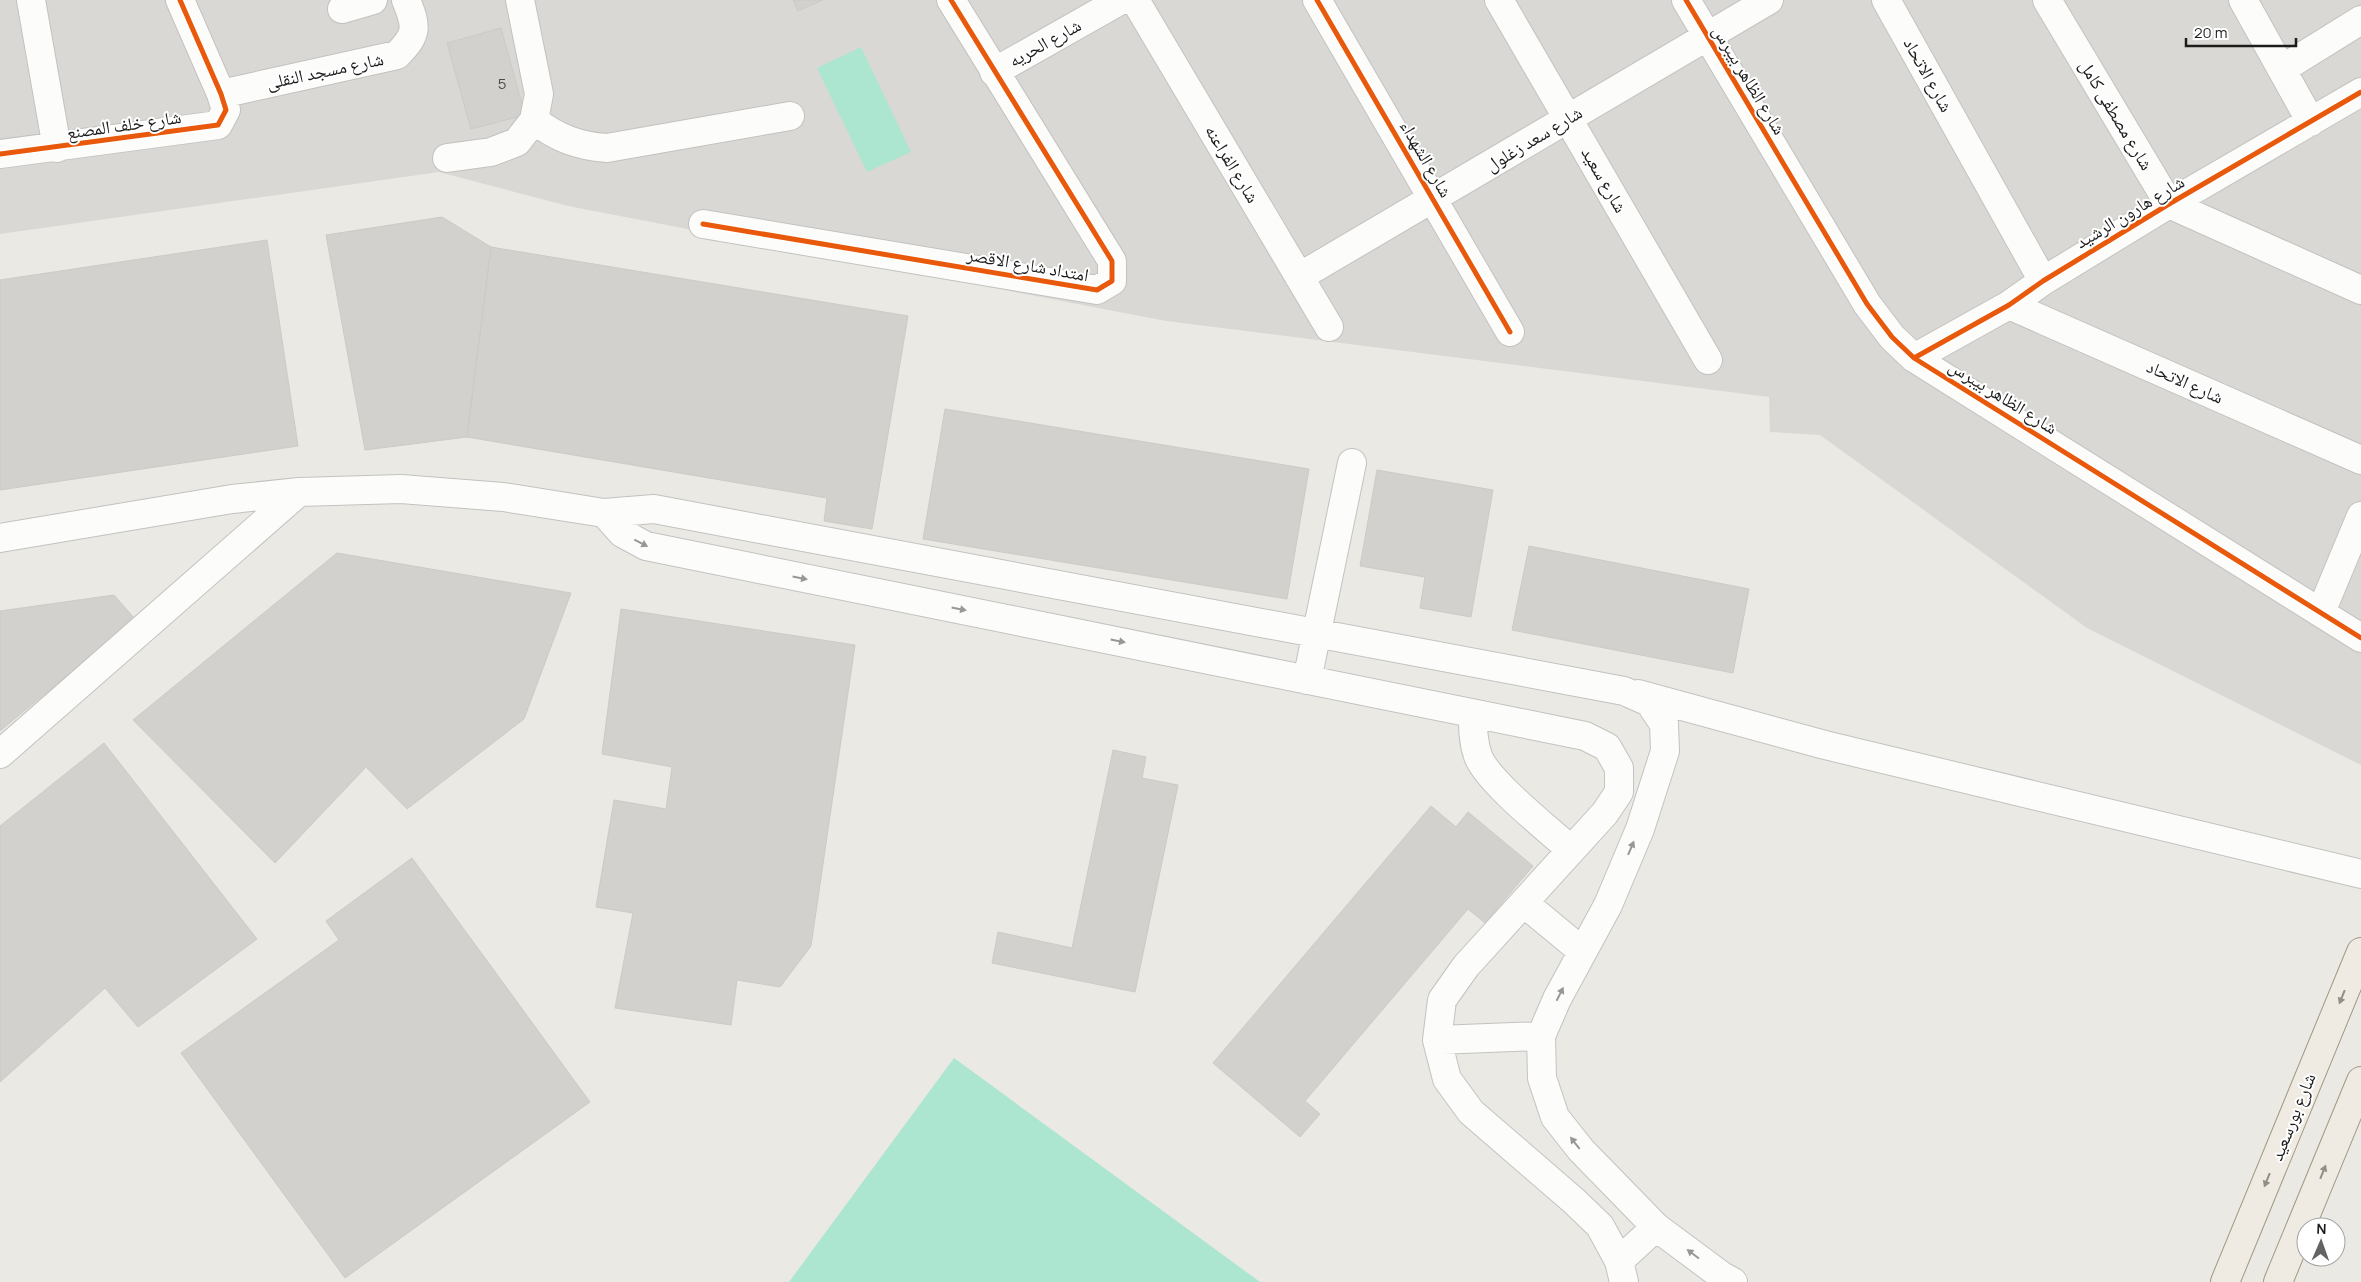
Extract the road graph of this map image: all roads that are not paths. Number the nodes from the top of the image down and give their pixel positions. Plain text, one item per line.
1 (31, 0) edge
2 (180, 0) edge
3 (373, 0) edge
4 (406, 0) edge
5 (520, 0) edge
6 (951, 0) edge
7 (1121, 0) edge
8 (1135, 0) edge
9 (1317, 0) edge
10 (1500, 0) edge
11 (1686, 0) edge
12 (1769, 0) edge
13 (1886, 0) edge
14 (2047, 0) edge
15 (2243, 0) edge
16 (342, 9) dead end
17 (2361, 20) edge
18 (1707, 37) junction
19 (2282, 69) junction
20 (994, 72) junction
21 (221, 94) junction
22 (2355, 102) edge
23 (790, 116) dead end
24 (1568, 119) junction
25 (534, 120) junction
26 (2311, 122) junction
27 (57, 148) junction
28 (0, 154) edge
29 (447, 158) dead end
30 (1433, 199) junction
31 (2170, 204) junction
32 (703, 224) dead end
33 (1300, 277) junction
34 (2043, 281) junction
35 (2361, 290) edge
36 (2009, 305) junction
37 (1329, 327) dead end
38 (1510, 332) dead end
39 (1914, 358) junction
40 (1708, 360) dead end
41 (2361, 460) edge
42 (1352, 463) dead end
43 (299, 492) junction
44 (604, 513) junction
45 (2361, 516) edge
46 (0, 538) edge
47 (2321, 612) junction
48 (1317, 632) junction
49 (2361, 638) edge
50 (1307, 680) junction
51 (1624, 691) junction
52 (1473, 714) junction
53 (1665, 751) junction
54 (0, 754) edge
55 (1619, 768) junction
56 (1571, 850) junction
57 (2361, 874) edge
58 (1524, 903) junction
59 (1582, 952) junction
60 (2361, 952) edge
61 (1541, 1036) junction
62 (1437, 1040) junction
63 (2361, 1081) edge
64 (1656, 1226) junction
65 (1622, 1272) edge
66 (1733, 1282) edge
67 (2225, 1282) edge
68 (2278, 1282) edge

1 - 27 street
2 - 21 street
3 - 16 street
4 - 21 street, شارع مسجد النقلى
5 - 25 street
6 - 20 street, امتداد شارع الاقصر
7 - 20 street, شارع الحريه
8 - 33 street, شارع الفراعنه
9 - 30 street, شارع الشهداء
10 - 24 street, شارع سعيد
11 - 18 street, شارع الظاهر بيبرس
12 - 18 street, شارع سعد زغلول
13 - 34 street, شارع الاتحاد
14 - 31 street, شارع مصطفى كامل
15 - 19 street
17 - 19 street
18 - 24 street, شارع سعد زغلول
18 - 39 street, شارع الظاهر بيبرس
19 - 26 street
20 - 32 street, امتداد شارع الاقصر
21 - 27 street, شارع خلف المصنع
22 - 26 street, شارع هارون الرشيد
23 - 25 street
24 - 30 street, شارع سعد زغلول
24 - 40 street, شارع سعيد
25 - 29 street
26 - 31 street, شارع هارون الرشيد
27 - 28 street, شارع خلف المصنع
30 - 33 street, شارع سعد زغلول
30 - 38 street, شارع الشهداء
31 - 34 street, شارع هارون الرشيد
31 - 35 street
33 - 37 street, شارع الفراعنه
34 - 36 street, شارع هارون الرشيد
36 - 39 street, شارع هارون الرشيد
36 - 41 street, شارع الاتحاد
39 - 47 street, شارع الظاهر بيبرس
42 - 48 street
43 - 44 street
43 - 46 street
43 - 54 street
44 - 48 street
44 -> 50 street
45 - 47 street
47 - 49 street, شارع الظاهر بيبرس
48 - 50 street
48 - 51 street
50 - 52 street
51 - 53 street
51 - 57 street
52 - 55 street
52 - 56 street
53 - 55 street
59 -> 53 street
55 - 56 street
56 - 58 street
58 - 59 street
58 - 62 street
61 -> 59 street
60 -> 67 main road, شارع بورسعيد
61 - 62 street
64 -> 61 street
62 - 65 street
68 -> 63 main road
64 - 65 street
66 -> 64 street

